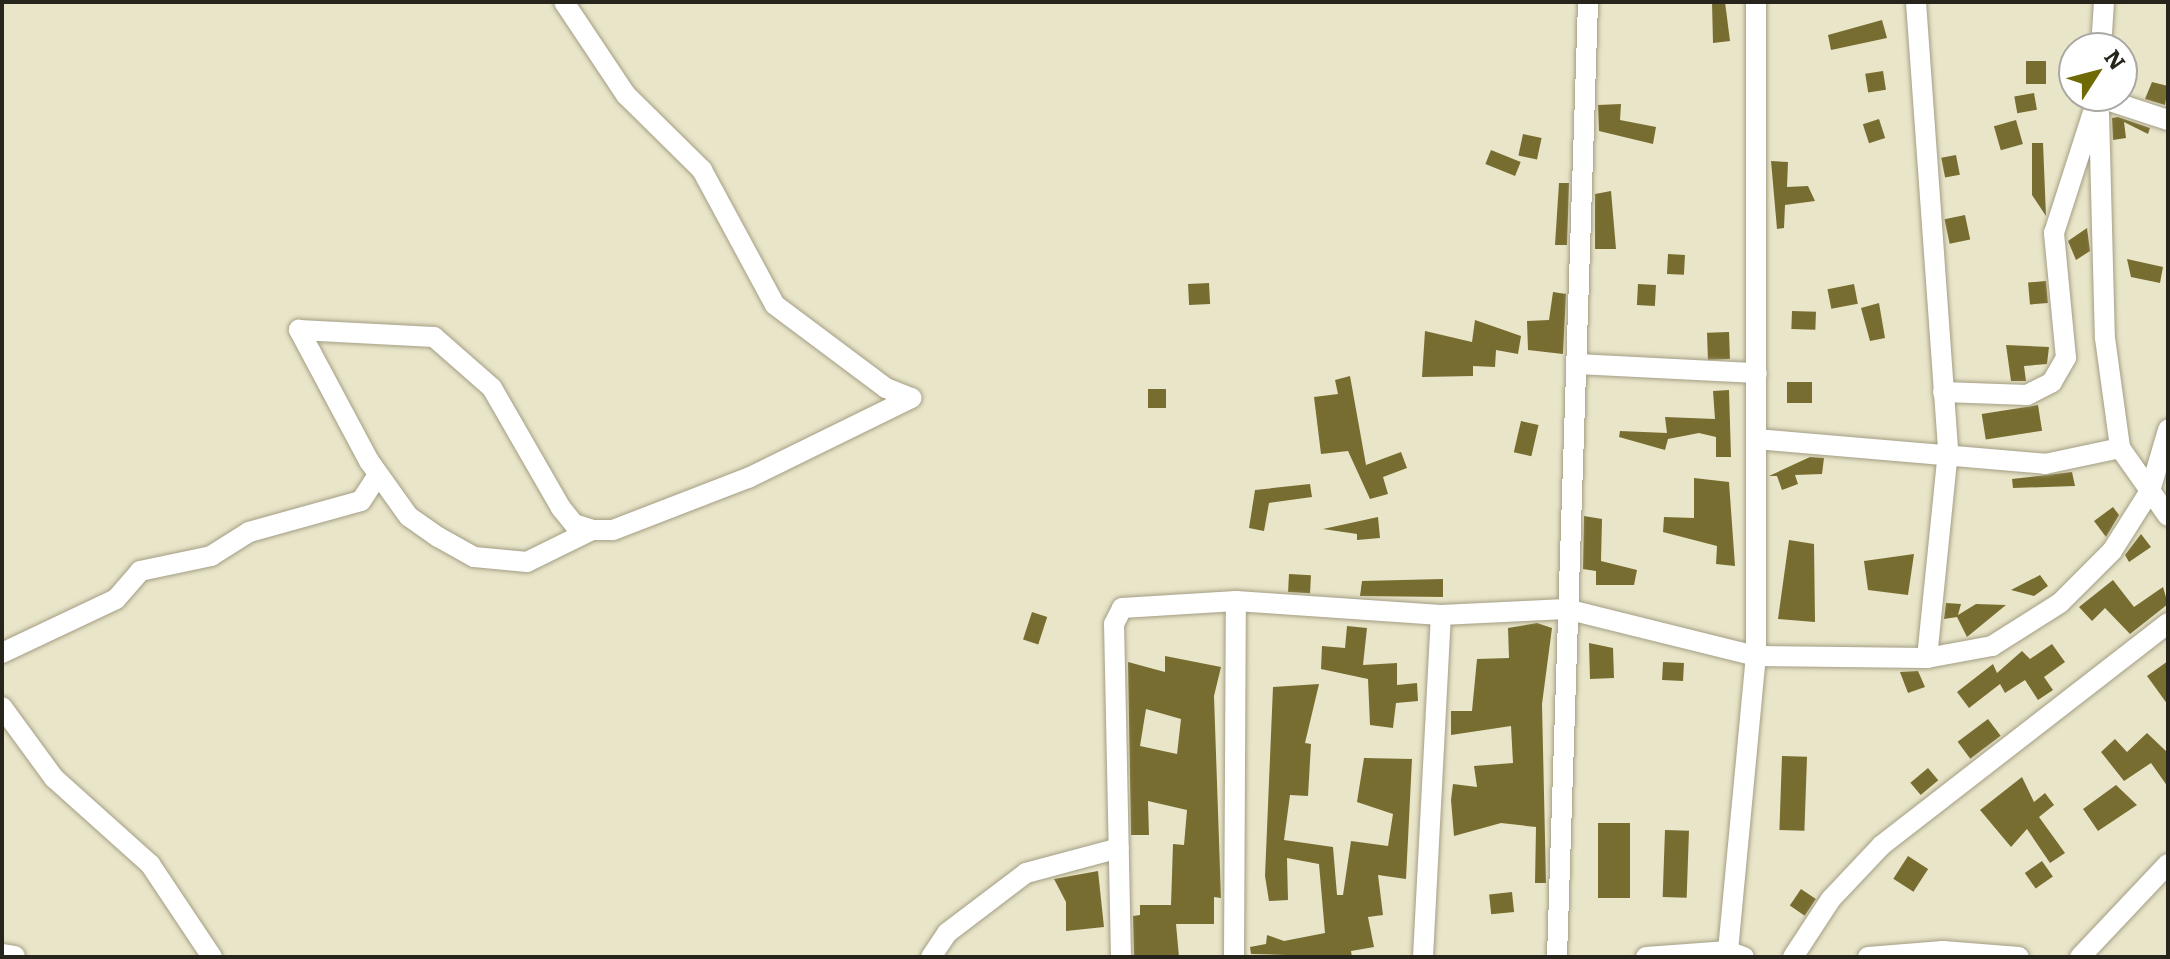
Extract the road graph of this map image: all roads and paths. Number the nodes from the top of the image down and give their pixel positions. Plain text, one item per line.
1 (564, 2) edge
2 (1588, 2) edge
3 (1756, 2) edge
4 (1916, 2) edge
5 (2104, 2) edge
6 (2102, 32) edge
7 (2138, 110) edge
8 (2093, 112) edge
9 (2098, 112) edge
10 (2168, 120) edge
11 (1577, 364) junction
12 (1757, 373) junction
13 (1943, 392) junction
14 (2168, 430) edge
15 (1756, 439) junction
16 (2120, 448) junction
17 (1948, 451) junction
18 (378, 475) junction
19 (2150, 491) junction
20 (2168, 516) edge
21 (592, 530) junction
22 (1236, 601) junction
23 (1566, 609) junction
24 (1441, 615) junction
25 (2168, 623) edge
26 (2, 653) edge
27 (1756, 656) junction
28 (1927, 658) junction
29 (2, 707) edge
30 (1119, 848) junction
31 (2168, 864) edge
32 (1736, 954) edge
33 (212, 957) edge
34 (931, 957) edge
35 (1121, 957) edge
36 (1234, 957) edge
37 (1423, 957) edge
38 (1557, 957) edge
39 (1646, 957) edge
40 (1793, 957) edge
41 (1868, 957) edge
42 (2019, 957) edge
43 (2080, 957) edge

1 - 21 street
2 - 11 street
3 - 12 street
4 - 13 street
5 - 6 street
7 - 10 street
8 - 13 street
9 - 16 street
11 - 12 street
11 - 23 street
12 - 15 street
13 - 17 street
14 - 19 street
15 - 17 street
15 - 27 street
16 - 17 street
16 - 19 street
17 - 28 street
18 - 21 street
18 - 21 street
18 - 26 street
19 - 20 street
19 - 28 street
22 - 24 street
22 - 30 street
22 - 36 street
23 - 24 street
23 - 27 street
23 - 38 street
24 - 37 street
25 - 40 street
27 - 28 street
27 - 32 street
29 - 33 street
30 - 34 street
30 - 35 street
31 - 43 street
32 - 39 street
41 - 42 street

